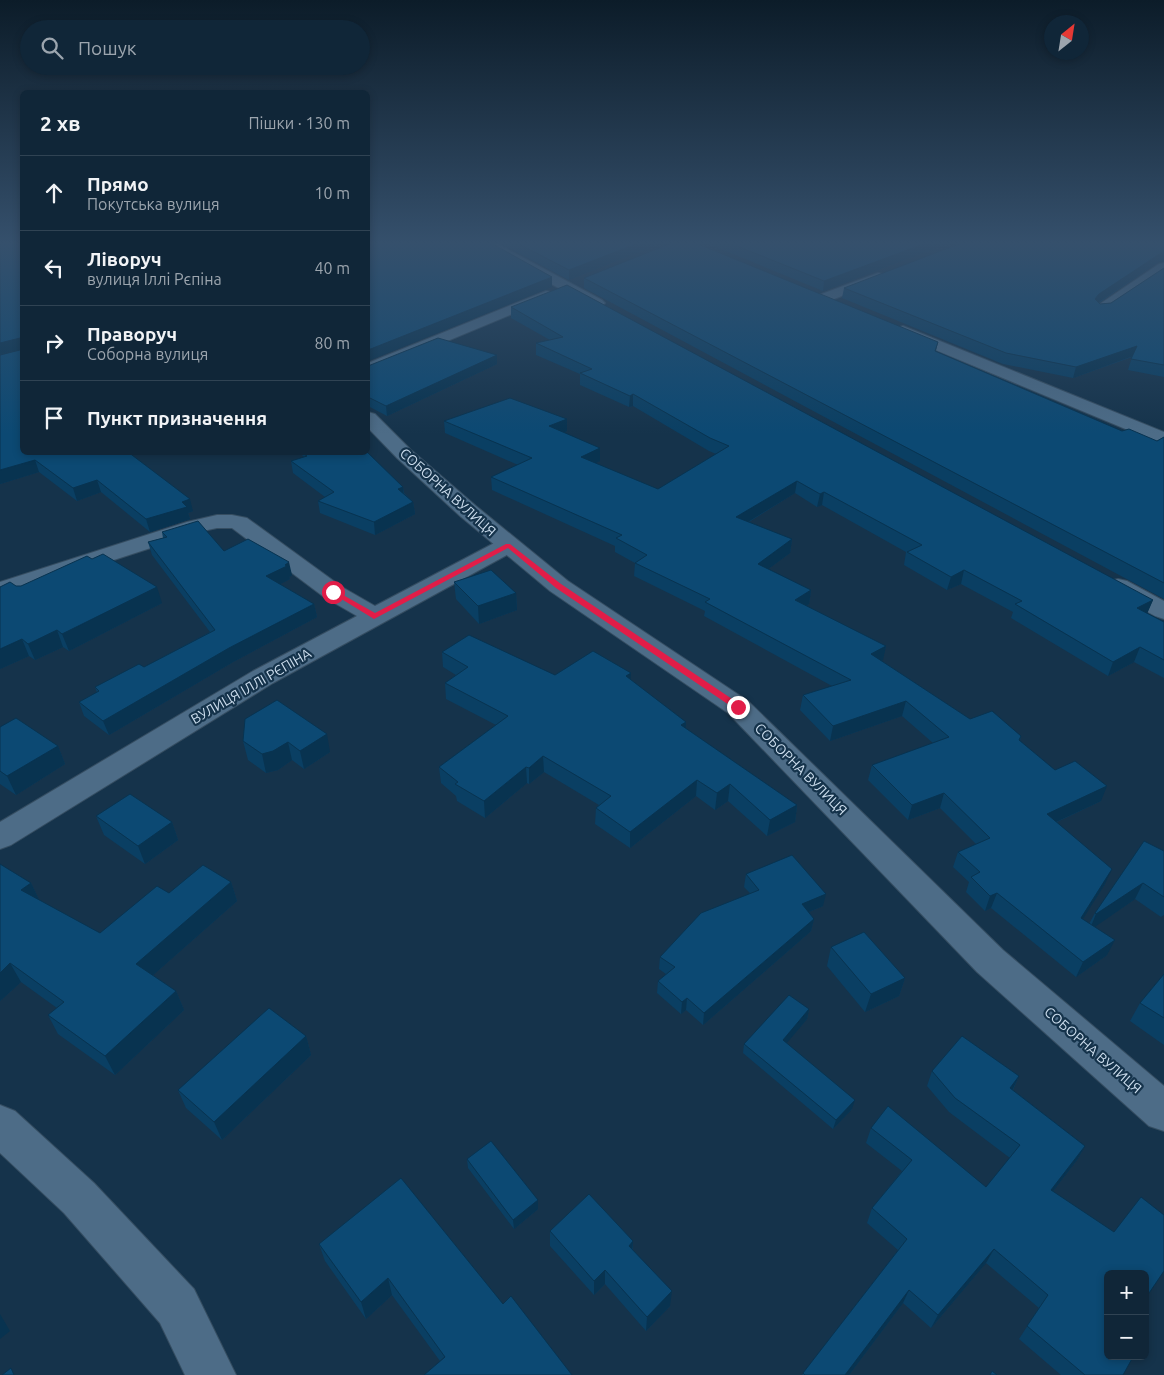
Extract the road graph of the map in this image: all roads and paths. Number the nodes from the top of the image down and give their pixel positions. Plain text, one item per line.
1 (521, 306) edge
2 (605, 306) edge
3 (1106, 306) edge
4 (1102, 309) edge
5 (612, 311) edge
6 (888, 325) edge
7 (370, 368) edge
8 (370, 420) edge
9 (1164, 439) edge
10 (508, 546) junction
11 (1103, 578) edge
12 (0, 590) edge
13 (1164, 611) edge
14 (374, 616) junction
15 (0, 836) edge
16 (1164, 1112) edge
17 (0, 1125) edge
18 (211, 1375) edge

1 - 7 street
2 - 5 street
3 - 4 street
6 - 9 street
8 - 10 street, СОБОРНА ВУЛИЦЯ
10 - 14 street, ВУЛИЦЯ ІЛЛІ РЄПІНА
10 - 16 street, СОБОРНА ВУЛИЦЯ
11 - 13 street
12 - 14 street
14 - 15 street, ВУЛИЦЯ ІЛЛІ РЄПІНА
17 - 18 street

